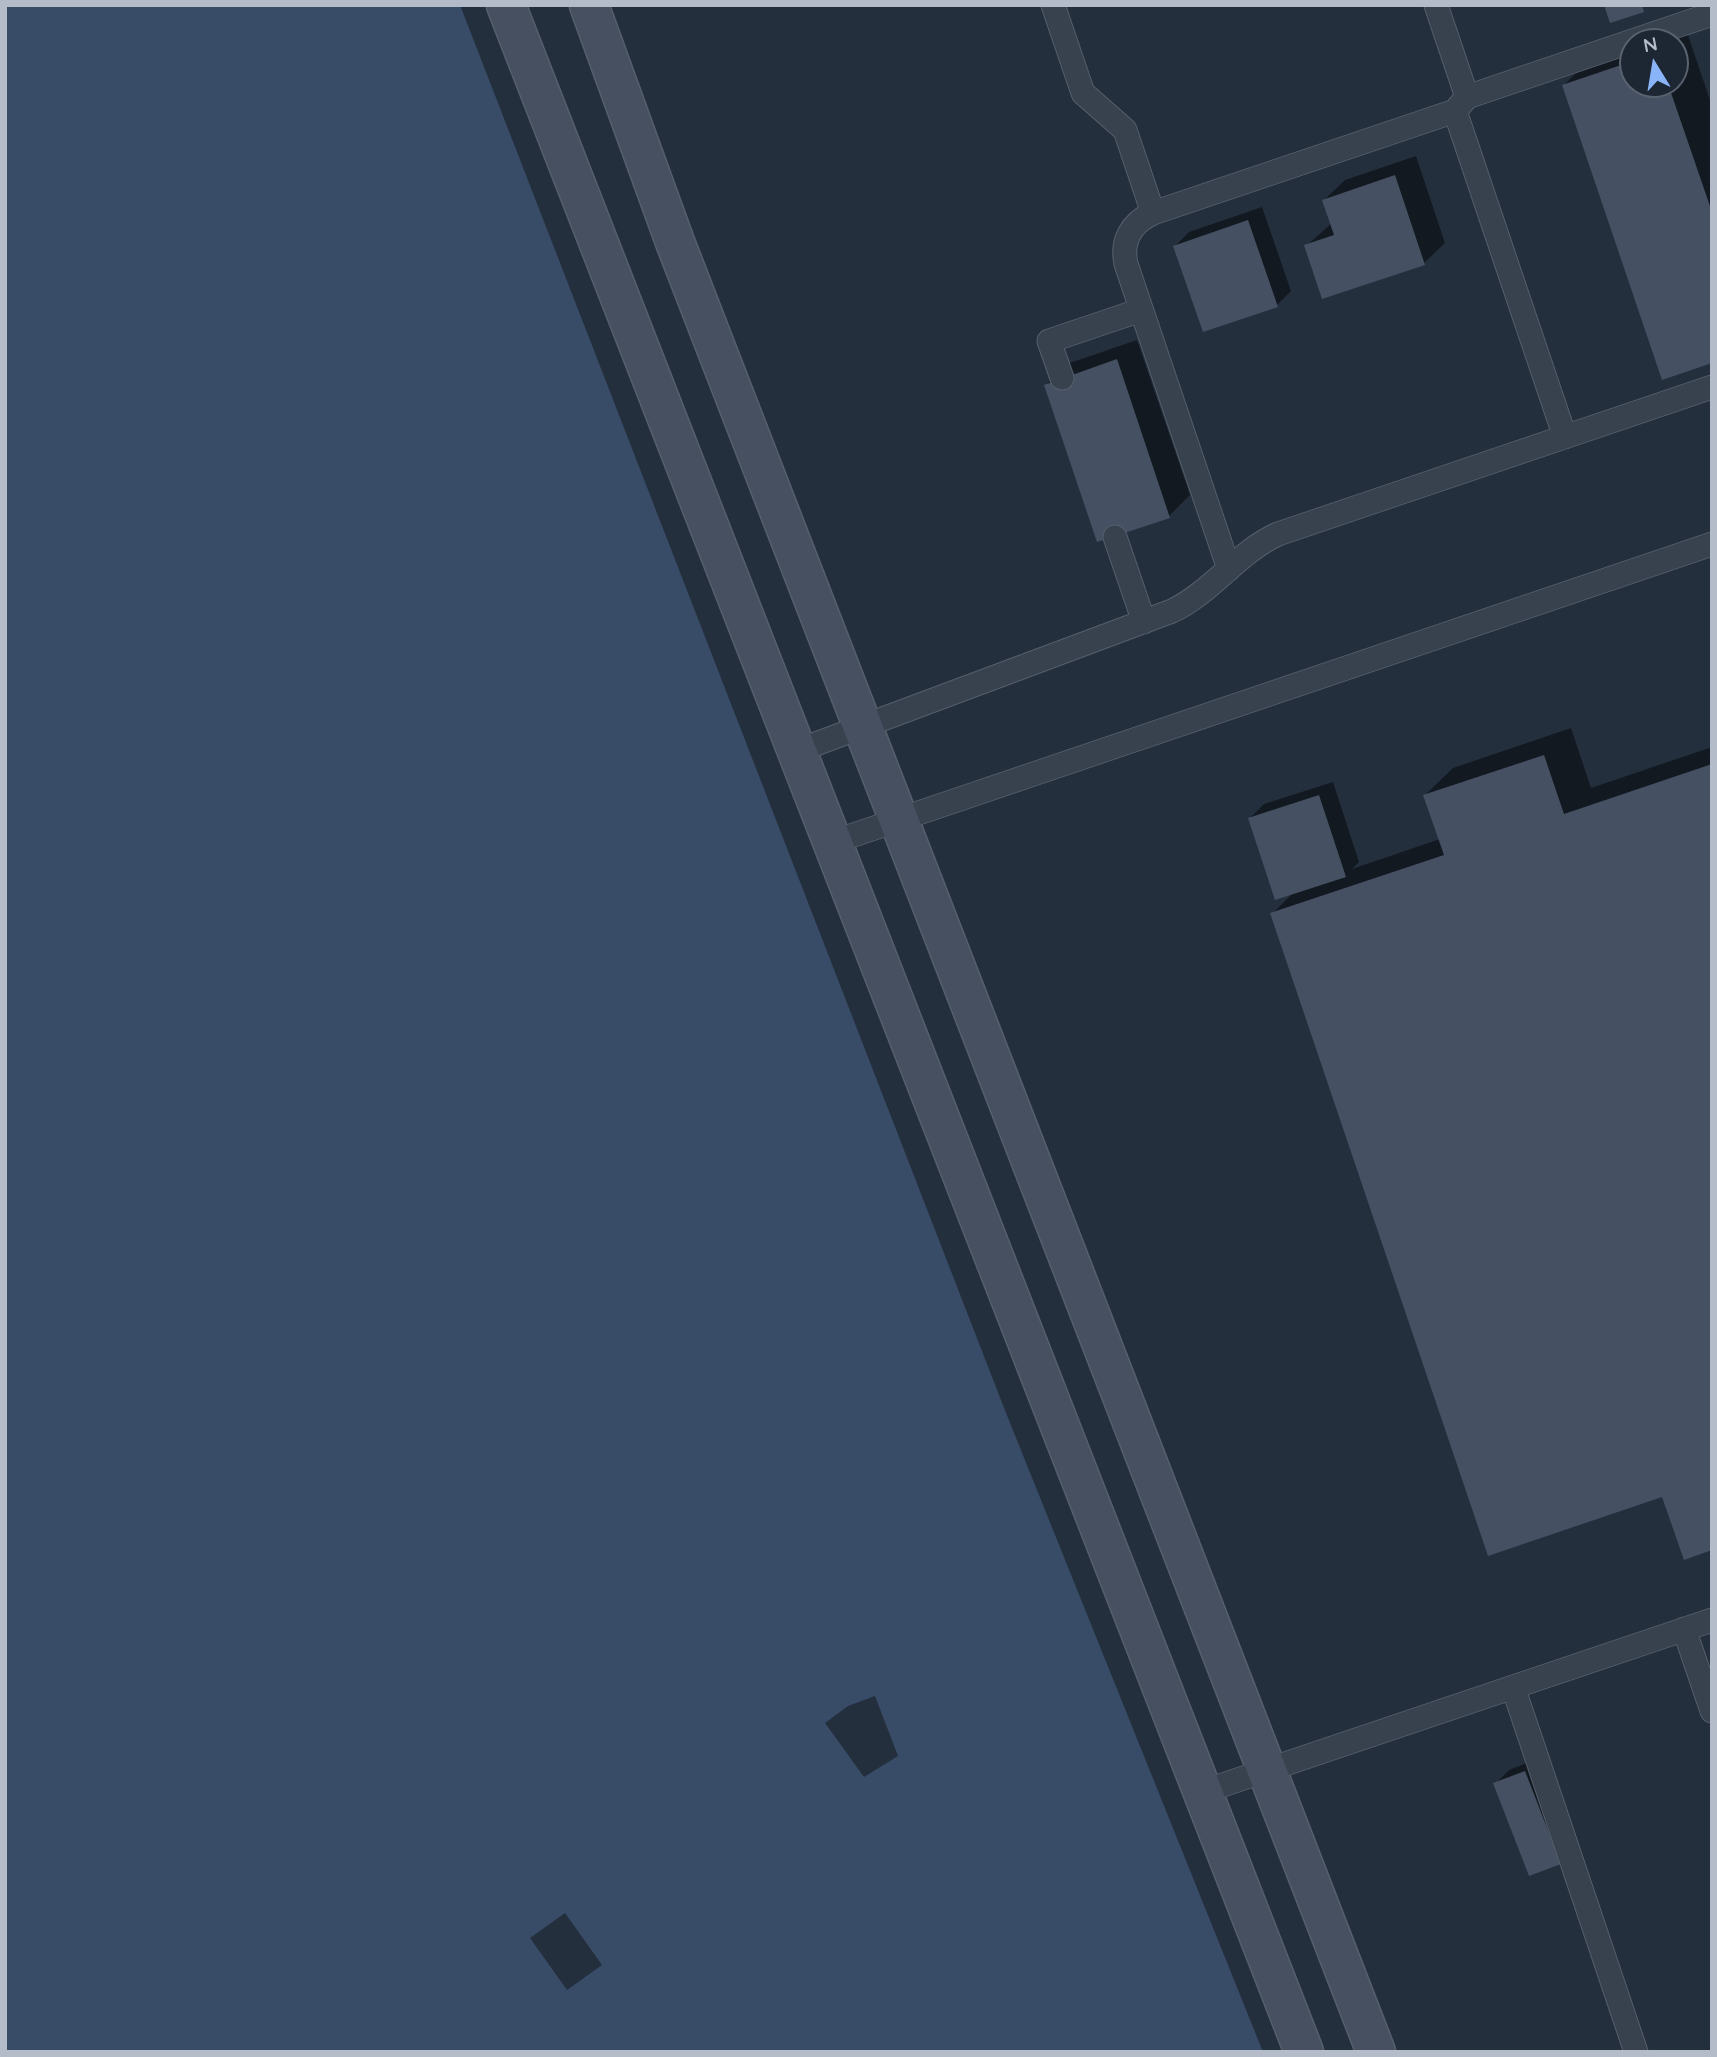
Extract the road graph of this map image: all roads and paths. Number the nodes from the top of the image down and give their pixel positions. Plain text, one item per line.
1 (506, 5) edge
2 (589, 5) edge
3 (1053, 5) edge
4 (1436, 5) edge
5 (1712, 14) edge
6 (1461, 104) junction
7 (1153, 213) junction
8 (1141, 310) junction
9 (1062, 378) dead end
10 (1712, 387) edge
11 (1565, 437) junction
12 (1115, 537) dead end
13 (1712, 544) edge
14 (1229, 569) junction
15 (1144, 621) junction
16 (863, 727) junction
17 (797, 751) junction
18 (899, 819) junction
19 (832, 842) junction
20 (1712, 1619) edge
21 (1684, 1629) junction
22 (1513, 1687) junction
23 (1712, 1711) edge
24 (1267, 1770) junction
25 (1205, 1791) junction
26 (1304, 2052) edge
27 (1376, 2052) edge
28 (1636, 2052) edge

1 - 17 street
2 - 16 street
3 - 7 lane
4 - 6 lane
5 - 6 lane
6 - 7 lane
6 - 11 lane
7 - 8 lane
8 - 9 lane
8 - 14 lane
10 - 11 lane
11 - 14 lane
12 - 15 lane
13 - 18 lane
14 - 15 lane
15 - 16 lane
16 - 17 lane
16 - 18 street
17 - 19 street
18 - 19 lane
18 - 24 street
19 - 25 street
20 - 21 lane
21 - 22 lane
21 - 23 lane
22 - 24 lane
22 - 28 lane
24 - 25 lane
24 - 27 street
25 - 26 street

